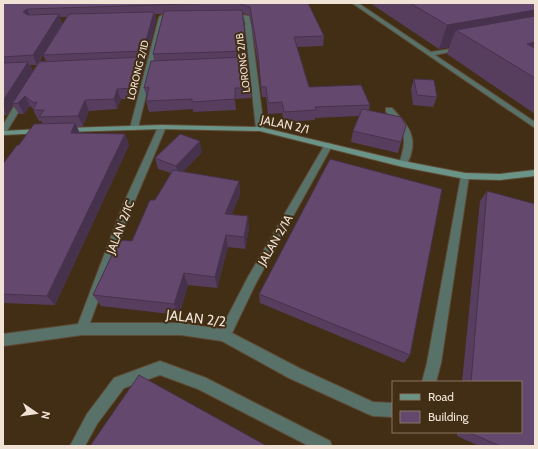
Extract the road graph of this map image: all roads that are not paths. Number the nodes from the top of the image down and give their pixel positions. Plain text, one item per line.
1 (355, 3) edge
2 (223, 15) edge
3 (170, 17) edge
4 (467, 47) edge
5 (430, 54) junction
6 (26, 94) edge
7 (389, 110) dead end
8 (535, 126) edge
9 (162, 127) junction
10 (134, 128) junction
11 (260, 129) junction
12 (3, 132) edge
13 (29, 132) junction
14 (20, 143) edge
15 (328, 146) junction
16 (403, 164) junction
17 (535, 173) edge
18 (465, 176) junction
19 (82, 329) junction
20 (224, 335) junction
21 (3, 340) edge
22 (429, 381) edge
23 (392, 410) edge
24 (77, 446) edge
25 (325, 446) edge

1 - 5 street
2 - 11 street, LORONG 2/1B
3 - 10 street, LORONG 2/1D
4 - 5 street
5 - 8 street
6 - 12 street
7 - 16 street
9 - 10 street, JALAN 2/1
9 - 11 street, JALAN 2/1
9 - 19 street, JALAN 2/1C
10 - 13 street, JALAN 2/1
11 - 15 street, JALAN 2/1
12 - 13 street, JALAN 2/1
13 - 14 street
15 - 16 street, JALAN 2/1
15 - 20 street, JALAN 2/1A
16 - 18 street, JALAN 2/1
17 - 18 street, JALAN 2/1
18 - 22 street
19 - 20 street, JALAN 2/2
19 - 21 street, JALAN 2/2
20 - 23 street, JALAN 2/2
24 - 25 street

